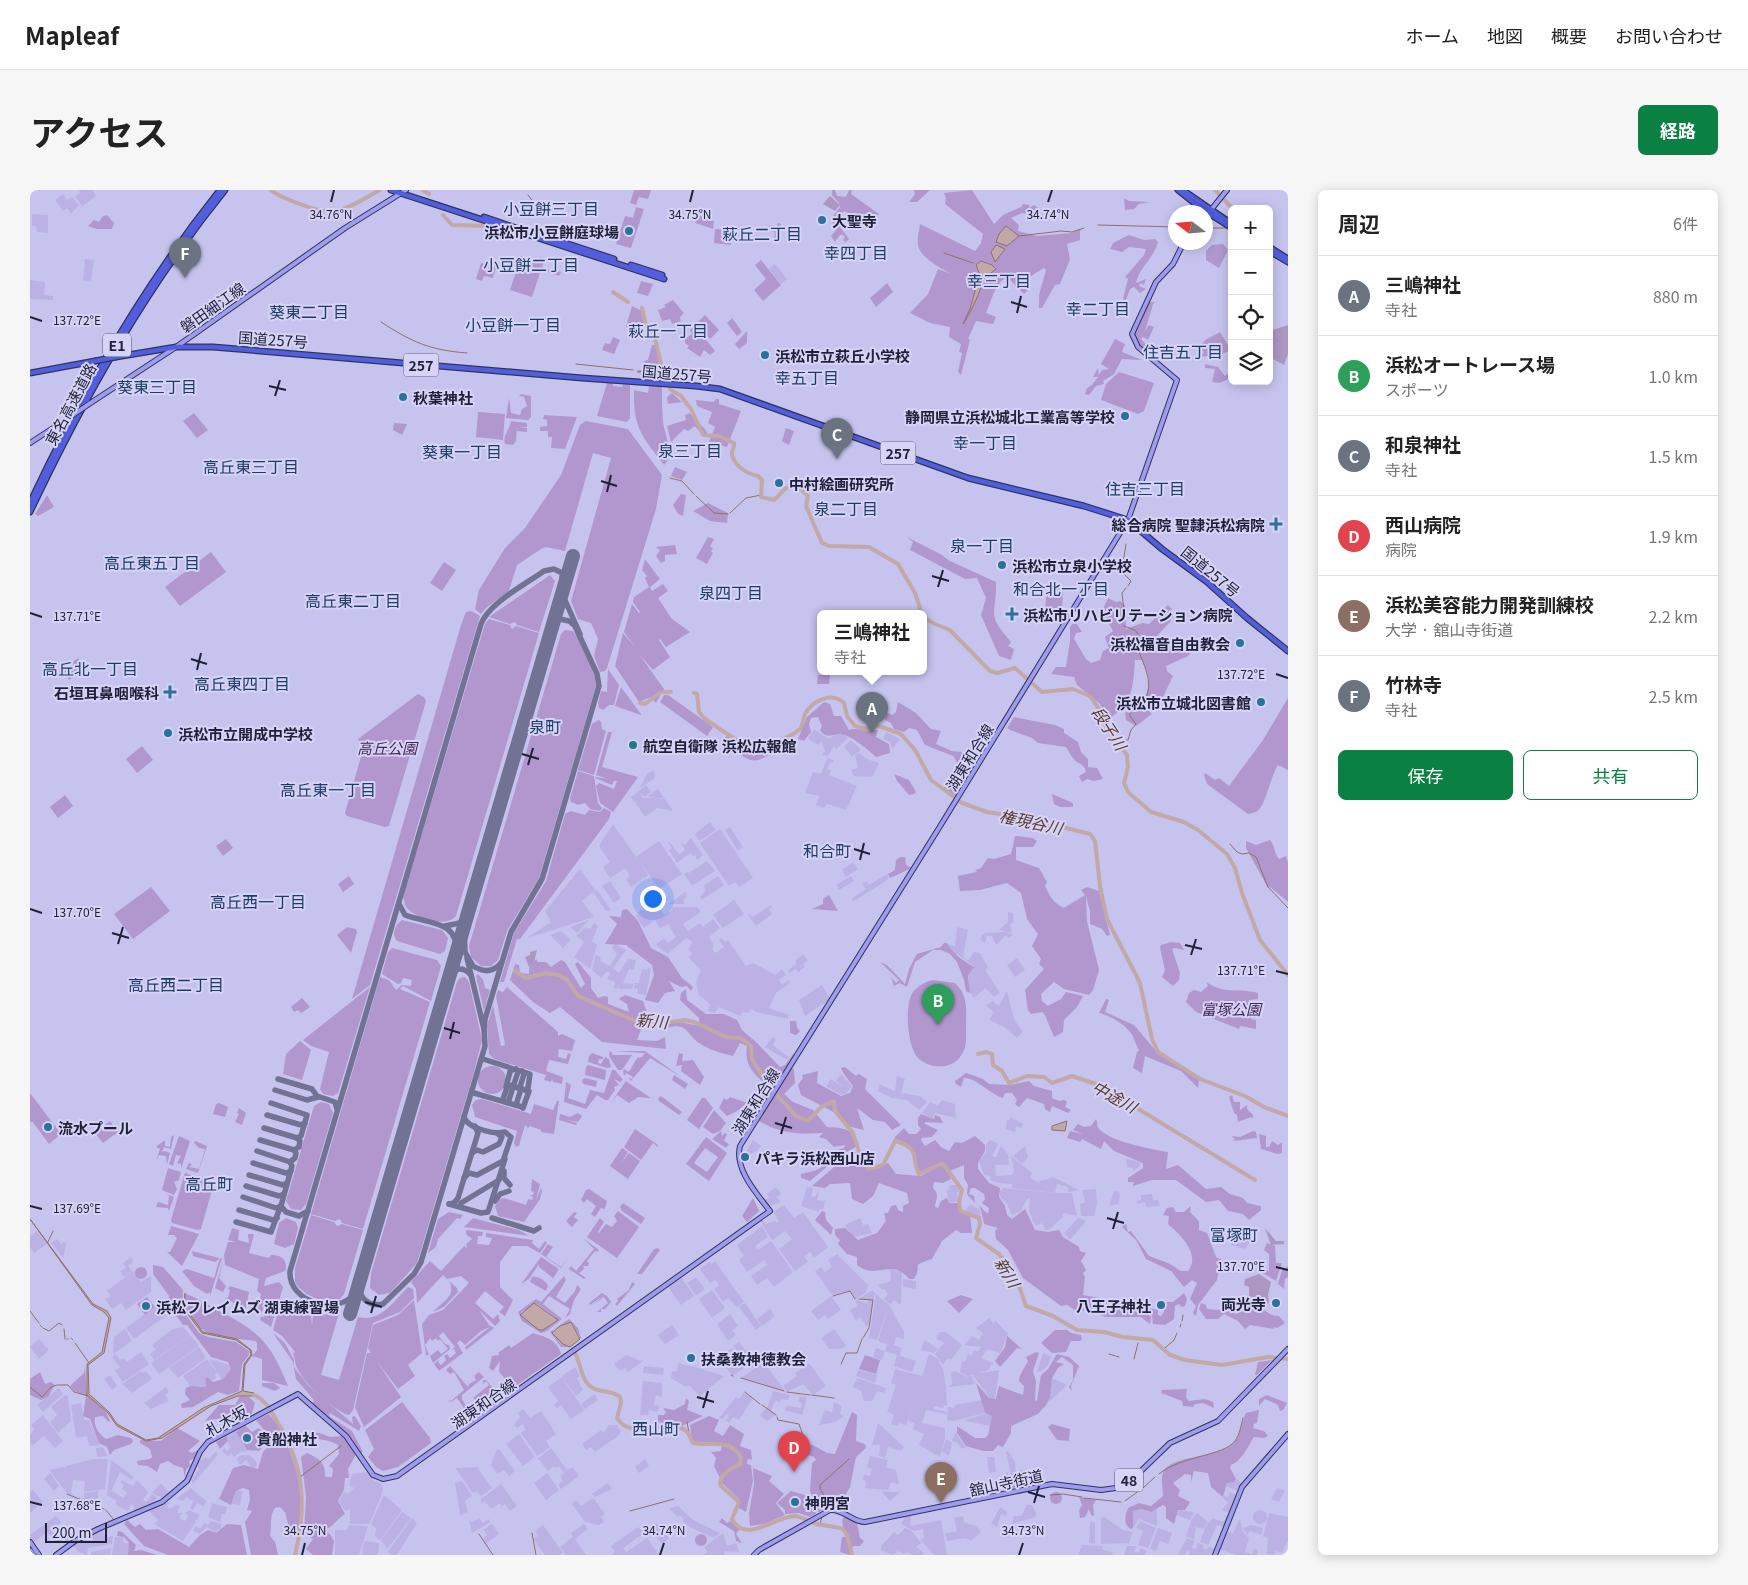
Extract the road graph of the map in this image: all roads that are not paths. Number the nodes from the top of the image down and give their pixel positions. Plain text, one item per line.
1 (220, 190) edge
2 (225, 190) edge
3 (391, 190) edge
4 (1178, 190) edge
5 (1183, 190) edge
6 (1227, 190) edge
7 (403, 191) edge
8 (1198, 205) edge
9 (1199, 205) edge
10 (1213, 207) edge
11 (1213, 216) edge
12 (1228, 224) edge
13 (1180, 250) edge
14 (1271, 250) edge
15 (1288, 260) edge
16 (665, 278) dead end
17 (176, 347) junction
18 (30, 373) edge
19 (30, 443) edge
20 (30, 504) edge
21 (30, 512) edge
22 (1128, 520) junction
23 (1288, 650) edge
24 (1288, 1349) edge
25 (266, 1410) joint
26 (1288, 1434) edge
27 (30, 1542) edge
28 (30, 1550) edge
29 (34, 1555) edge
30 (39, 1555) edge
31 (56, 1555) edge
32 (754, 1555) edge
33 (1216, 1555) edge

1 - 20 highway, 東名高速道路 / E1
2 - 21 highway, 東名高速道路 / E1
3 - 7 highway
4 - 8 highway
5 - 9 highway
6 - 10 main road
7 - 16 highway
7 - 17 main road, 磐田細江線
11 - 12 highway
13 - 22 main road, 湖東和合線
14 - 15 highway
17 - 18 highway, 国道257号 / 257, bridge
17 - 19 main road, 磐田細江線, bridge
17 - 22 highway, 国道257号 / 257
22 - 23 highway, 国道257号 / 257
22 - 25 main road, 湖東和合線
24 - 32 main road, 舘山寺街道 / 48
25 - 31 main road, 札木坂
26 - 33 main road
27 - 30 main road
28 - 29 main road

